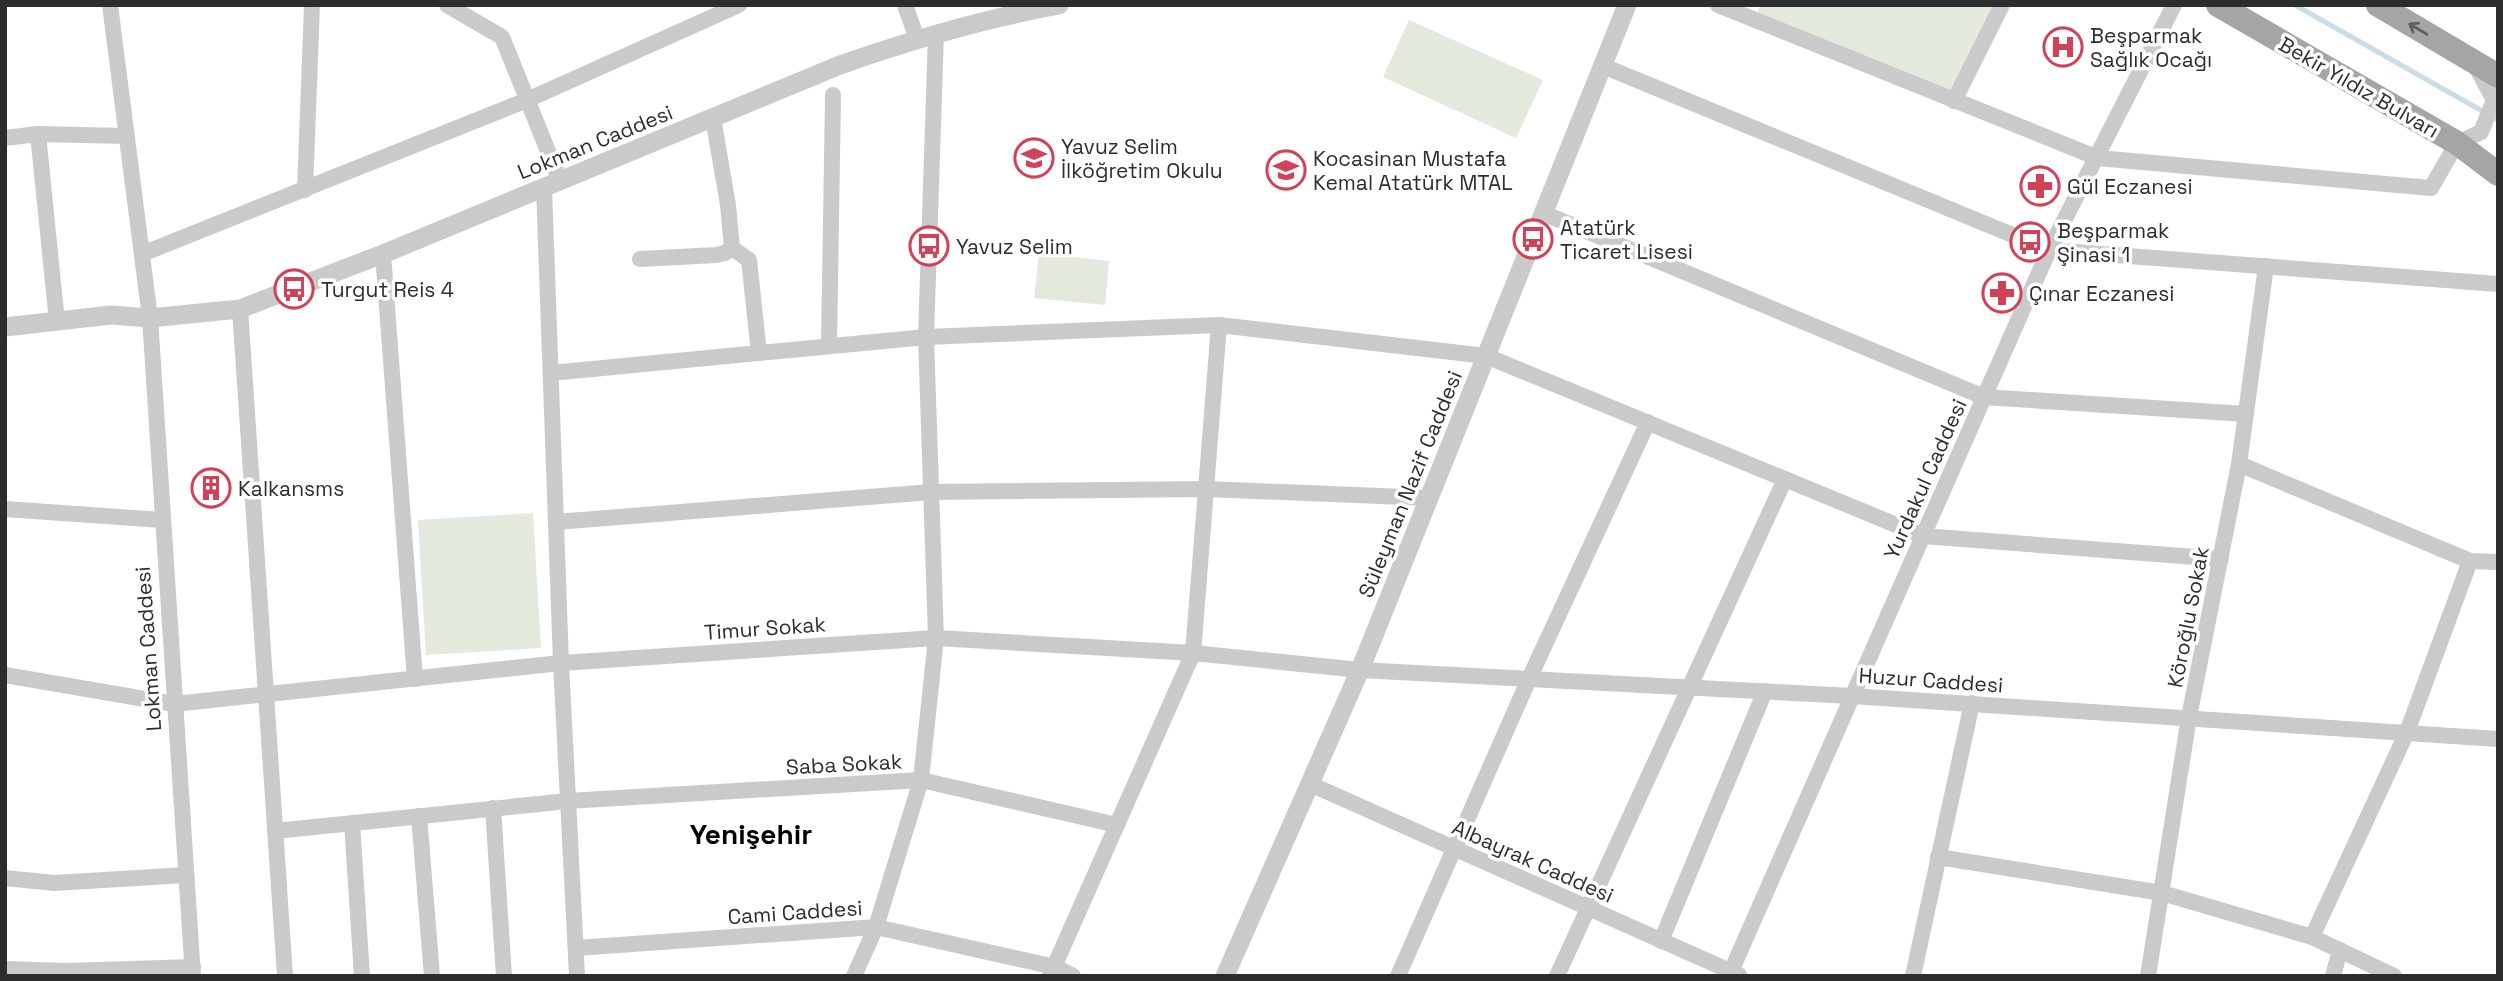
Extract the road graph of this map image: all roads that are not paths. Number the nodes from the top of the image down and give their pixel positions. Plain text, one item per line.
1 (110, 5) edge
2 (312, 5) edge
3 (447, 5) edge
4 (738, 5) edge
5 (905, 5) edge
6 (1059, 5) edge
7 (1628, 5) edge
8 (1718, 5) edge
9 (2002, 5) edge
10 (2174, 5) edge
11 (2218, 5) edge
12 (2378, 5) edge
13 (936, 34) junction
14 (917, 39) junction
15 (2478, 58) edge
16 (1603, 66) junction
17 (2496, 88) edge
18 (833, 95) dead end
19 (527, 100) junction
20 (1954, 101) junction
21 (713, 118) junction
22 (38, 134) junction
23 (126, 136) junction
24 (5, 138) edge
25 (2457, 143) junction
26 (2098, 158) junction
27 (2498, 174) edge
28 (552, 184) junction
29 (305, 190) junction
30 (1544, 213) junction
31 (732, 248) junction
32 (2049, 250) junction
33 (142, 254) junction
34 (383, 254) junction
35 (640, 259) dead end
36 (2266, 266) junction
37 (2498, 284) edge
38 (240, 309) junction
39 (150, 318) junction
40 (57, 321) junction
41 (1219, 324) junction
42 (5, 327) edge
43 (926, 337) junction
44 (829, 346) junction
45 (760, 353) junction
46 (1486, 356) junction
47 (551, 373) junction
48 (1984, 397) junction
49 (2246, 414) junction
50 (1648, 422) junction
51 (2239, 464) junction
52 (1785, 479) junction
53 (1207, 489) junction
54 (931, 492) junction
55 (1429, 498) junction
56 (5, 509) edge
57 (162, 520) junction
58 (556, 522) junction
59 (1923, 536) junction
60 (2221, 559) junction
61 (2470, 561) junction
62 (2498, 562) edge
63 (936, 638) junction
64 (1193, 653) junction
65 (561, 663) junction
66 (1360, 670) junction
67 (5, 675) edge
68 (415, 678) junction
69 (1529, 679) junction
70 (1689, 687) junction
71 (1765, 691) junction
72 (266, 694) junction
73 (1851, 696) junction
74 (174, 704) junction
75 (1972, 704) junction
76 (2189, 717) junction
77 (2407, 732) junction
78 (2498, 738) edge
79 (921, 780) junction
80 (1310, 784) junction
81 (568, 801) junction
82 (493, 808) junction
83 (419, 816) junction
84 (352, 823) junction
85 (1117, 825) junction
86 (275, 831) junction
87 (1454, 848) junction
88 (1938, 857) junction
89 (186, 875) junction
90 (5, 878) edge
91 (2162, 893) junction
92 (1588, 908) junction
93 (876, 927) junction
94 (2312, 937) junction
95 (1661, 941) junction
96 (576, 948) junction
97 (2340, 950) junction
98 (5, 970) edge
99 (1052, 971) edge
100 (193, 972) edge
101 (1733, 975) edge
102 (285, 976) edge
103 (362, 976) edge
104 (432, 976) edge
105 (503, 976) edge
106 (577, 976) edge
107 (854, 976) edge
108 (1073, 976) edge
109 (1225, 976) edge
110 (1398, 976) edge
111 (1557, 976) edge
112 (1913, 976) edge
113 (2148, 976) edge
114 (2333, 976) edge
115 (2394, 976) edge

1 - 23 street
2 - 29 street
3 - 19 street
4 - 19 street
5 - 14 street
6 - 13 street, Lokman Caddesi
7 - 16 street, Süleyman Nazif Caddesi
8 - 20 street
9 - 20 street
10 - 26 street, Yurdakul Caddesi
11 - 25 main road, Bekir Yıldız Bulvarı
15 -> 12 main road
13 - 14 street, Lokman Caddesi
13 - 43 street
14 - 21 street, Lokman Caddesi
15 - 17 main road
16 - 30 street, Süleyman Nazif Caddesi
16 - 32 street
17 - 25 street
18 - 44 street
19 - 28 street
19 - 29 street
20 - 26 street
21 - 28 street, Lokman Caddesi
21 - 31 street
22 - 23 street
22 - 24 street
22 - 40 street
23 - 33 street
25 - 26 street
25 - 27 main road, Bekir Yıldız Bulvarı
26 - 32 street, Yurdakul Caddesi
28 - 34 street, Lokman Caddesi
28 - 47 street
29 - 33 street
30 - 46 street, Süleyman Nazif Caddesi
30 - 48 street
31 - 35 street
31 - 45 street
32 - 36 street
32 - 48 street, Yurdakul Caddesi
33 - 39 street
34 - 38 street, Lokman Caddesi
34 - 68 street
36 - 37 street
36 - 49 street, Köroğlu Sokak
38 - 39 street, Lokman Caddesi
38 - 72 street
39 - 40 street, Lokman Caddesi
39 - 57 street, Lokman Caddesi
40 - 42 street, Lokman Caddesi
41 - 43 street
41 - 46 street
41 - 53 street
43 - 44 street
43 - 54 street
44 - 45 street
45 - 47 street
46 - 50 street
46 - 55 street, Süleyman Nazif Caddesi
47 - 58 street
48 - 49 street
48 - 59 street, Yurdakul Caddesi
49 - 51 street, Köroğlu Sokak
50 - 52 street
50 - 69 street
51 - 60 street, Köroğlu Sokak
51 - 61 street
52 - 59 street
52 - 70 street
53 - 54 street
53 - 55 street
53 - 64 street
54 - 58 street
54 - 63 street
55 - 66 street, Süleyman Nazif Caddesi
56 - 57 street
57 - 74 street, Lokman Caddesi
58 - 65 street
59 - 60 street
59 - 73 street, Yurdakul Caddesi
60 - 76 street, Köroğlu Sokak
61 - 62 street
61 - 77 street
63 - 64 street, Timur Sokak
63 - 65 street, Timur Sokak
63 - 79 street
64 - 66 street, Timur Sokak
64 - 85 street
65 - 68 street, Timur Sokak
65 - 81 street
66 - 69 street, Huzur Caddesi
66 - 80 street, Süleyman Nazif Caddesi
67 - 74 street, Timur Sokak
68 - 72 street, Timur Sokak
69 - 70 street, Huzur Caddesi
69 - 87 street
70 - 71 street, Huzur Caddesi
70 - 92 street
71 - 73 street, Huzur Caddesi
71 - 95 street
72 - 74 street, Timur Sokak
72 - 86 street
73 - 75 street, Huzur Caddesi
73 - 101 street, Yurdakul Caddesi
74 - 89 street, Lokman Caddesi
75 - 76 street, Huzur Caddesi
75 - 88 street
76 - 77 street, Huzur Caddesi
76 - 91 street, Köroğlu Sokak
77 - 78 street, Huzur Caddesi
77 - 94 street
79 - 81 street, Saba Sokak
79 - 85 street, Saba Sokak
79 - 93 street
80 - 87 street, Albayrak Caddesi
80 - 109 street, Süleyman Nazif Caddesi
81 - 82 street, Saba Sokak
81 - 96 street
82 - 83 street, Saba Sokak
82 - 105 street
83 - 84 street, Saba Sokak
83 - 104 street
84 - 86 street, Saba Sokak
84 - 103 street
85 - 99 street
86 - 102 street
87 - 92 street, Albayrak Caddesi
87 - 110 street
88 - 91 street
88 - 112 street
89 - 90 street
89 - 100 street, Lokman Caddesi
91 - 94 street
91 - 113 street, Köroğlu Sokak
92 - 95 street, Albayrak Caddesi
92 - 111 street
93 - 96 street, Cami Caddesi
93 - 99 street, Cami Caddesi
93 - 107 street
94 - 97 street
95 - 101 street, Albayrak Caddesi
96 - 106 street
97 - 114 street
97 - 115 street
98 - 100 street
99 - 108 street, Cami Caddesi

